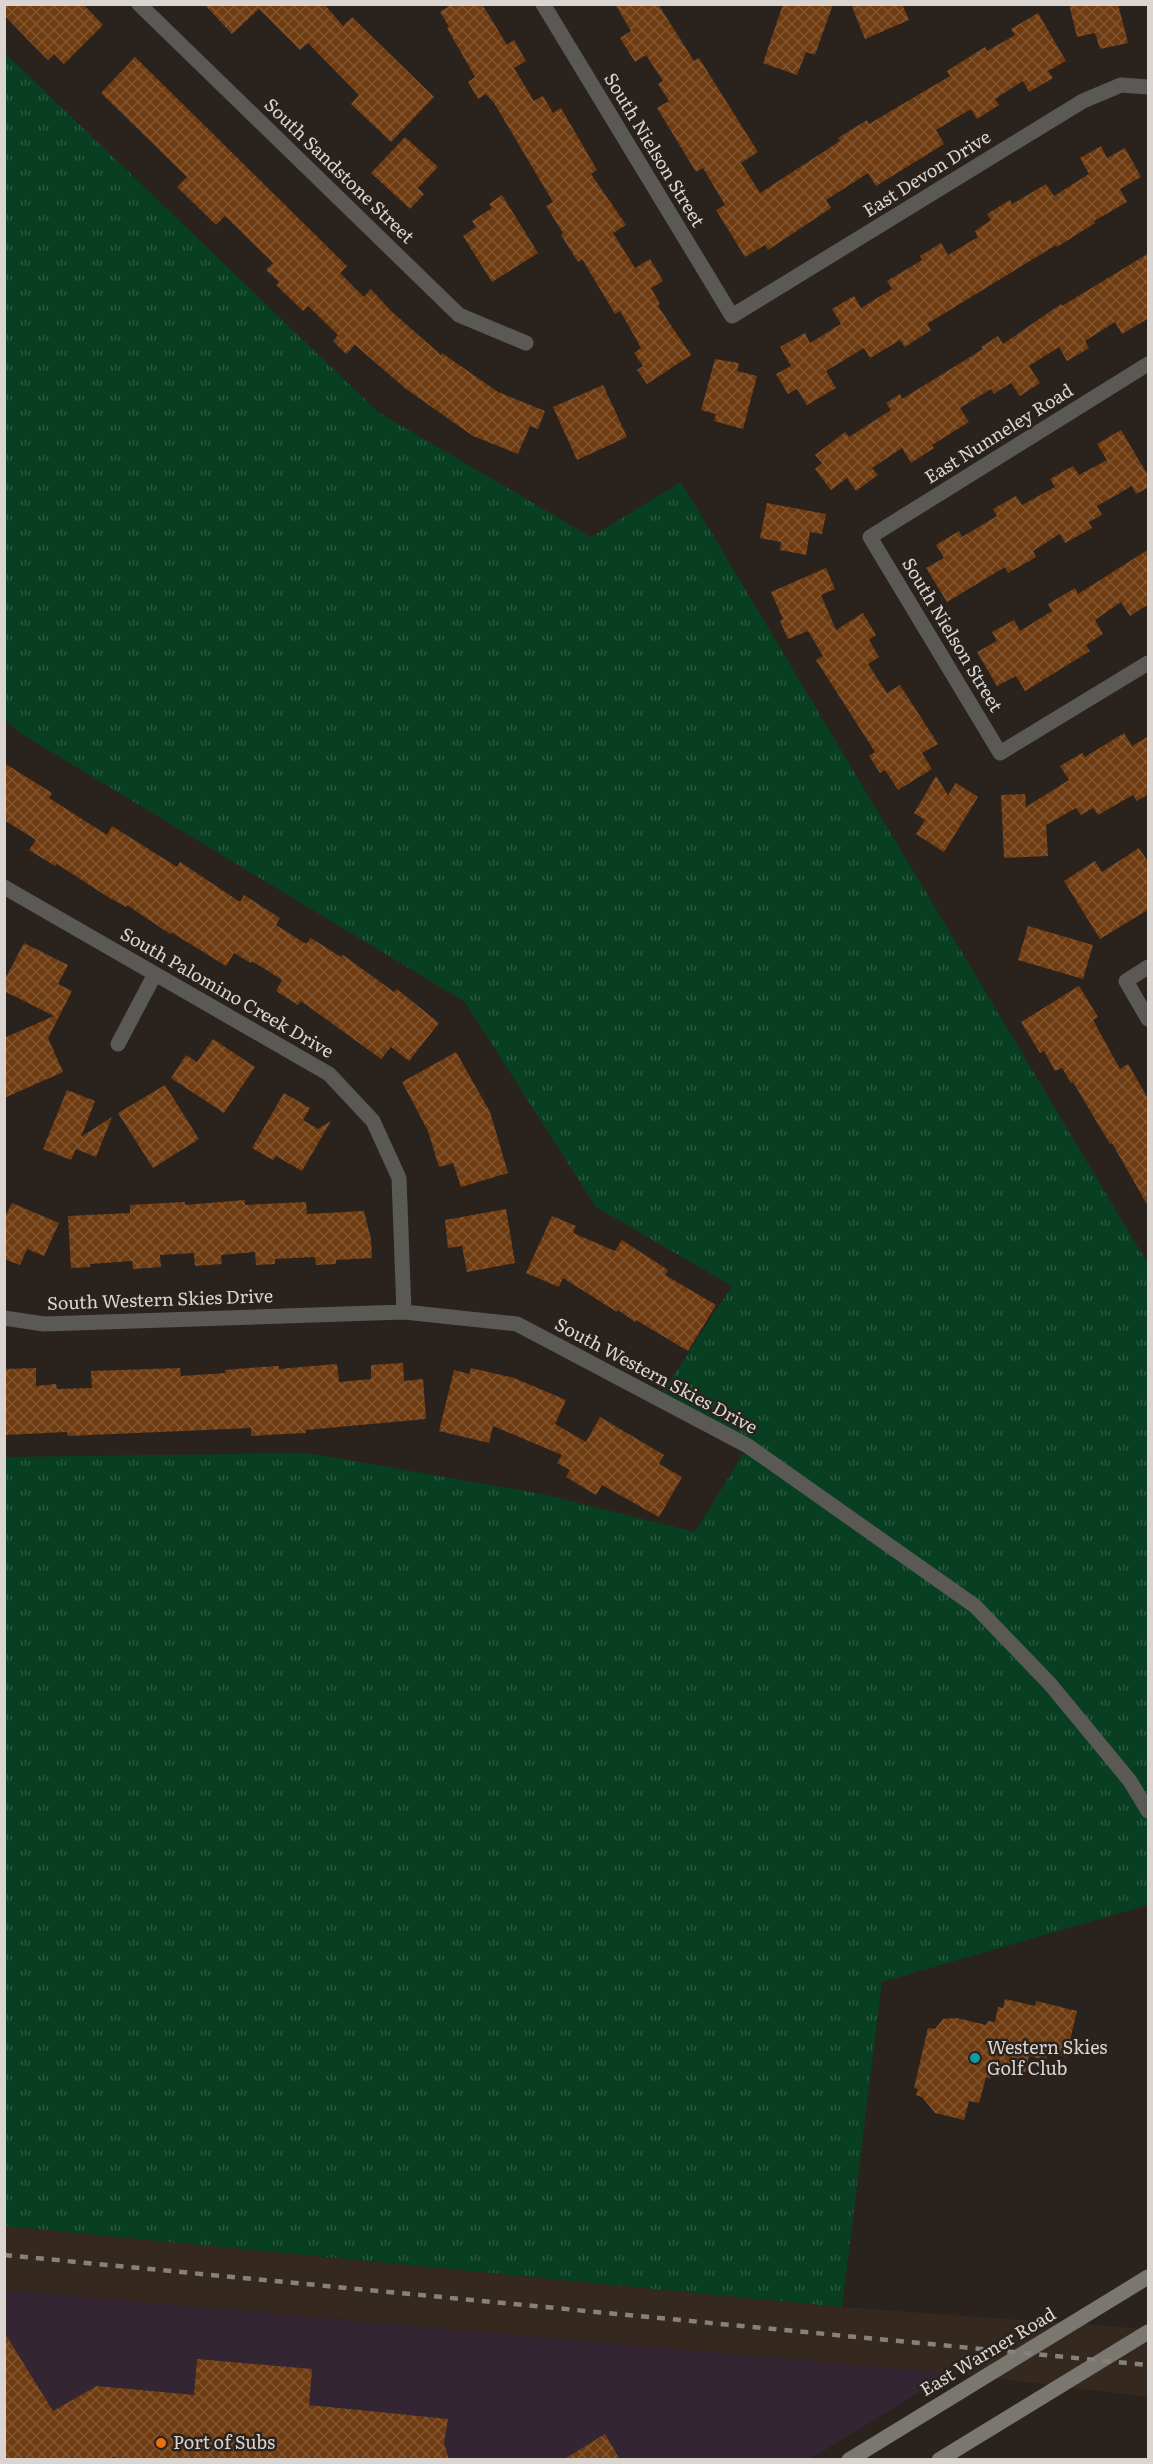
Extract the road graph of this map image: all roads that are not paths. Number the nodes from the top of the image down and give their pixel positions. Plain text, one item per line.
1 (139, 4) edge
2 (543, 4) edge
3 (1149, 87) edge
4 (732, 316) joint
5 (526, 343) dead end
6 (1149, 364) edge
7 (870, 537) joint
8 (1149, 663) edge
9 (4, 887) edge
10 (1149, 967) edge
11 (155, 974) junction
12 (1149, 1019) edge
13 (118, 1044) dead end
14 (404, 1312) junction
15 (4, 1318) edge
16 (1149, 1811) edge
17 (1149, 2277) edge
18 (1149, 2332) edge
19 (849, 2460) edge
20 (939, 2460) edge

1 - 5 street, South Sandstone Street
2 - 4 street, South Nielson Street
3 - 4 street, East Devon Drive
6 - 7 street, East Nunneley Road
7 - 8 street, South Nielson Street
9 - 11 street, South Palomino Creek Drive
10 - 12 street
11 - 13 street
11 - 14 street, South Palomino Creek Drive
14 - 15 street, South Western Skies Drive
14 - 16 street, South Western Skies Drive
17 - 19 main road, East Warner Road
18 - 20 main road

